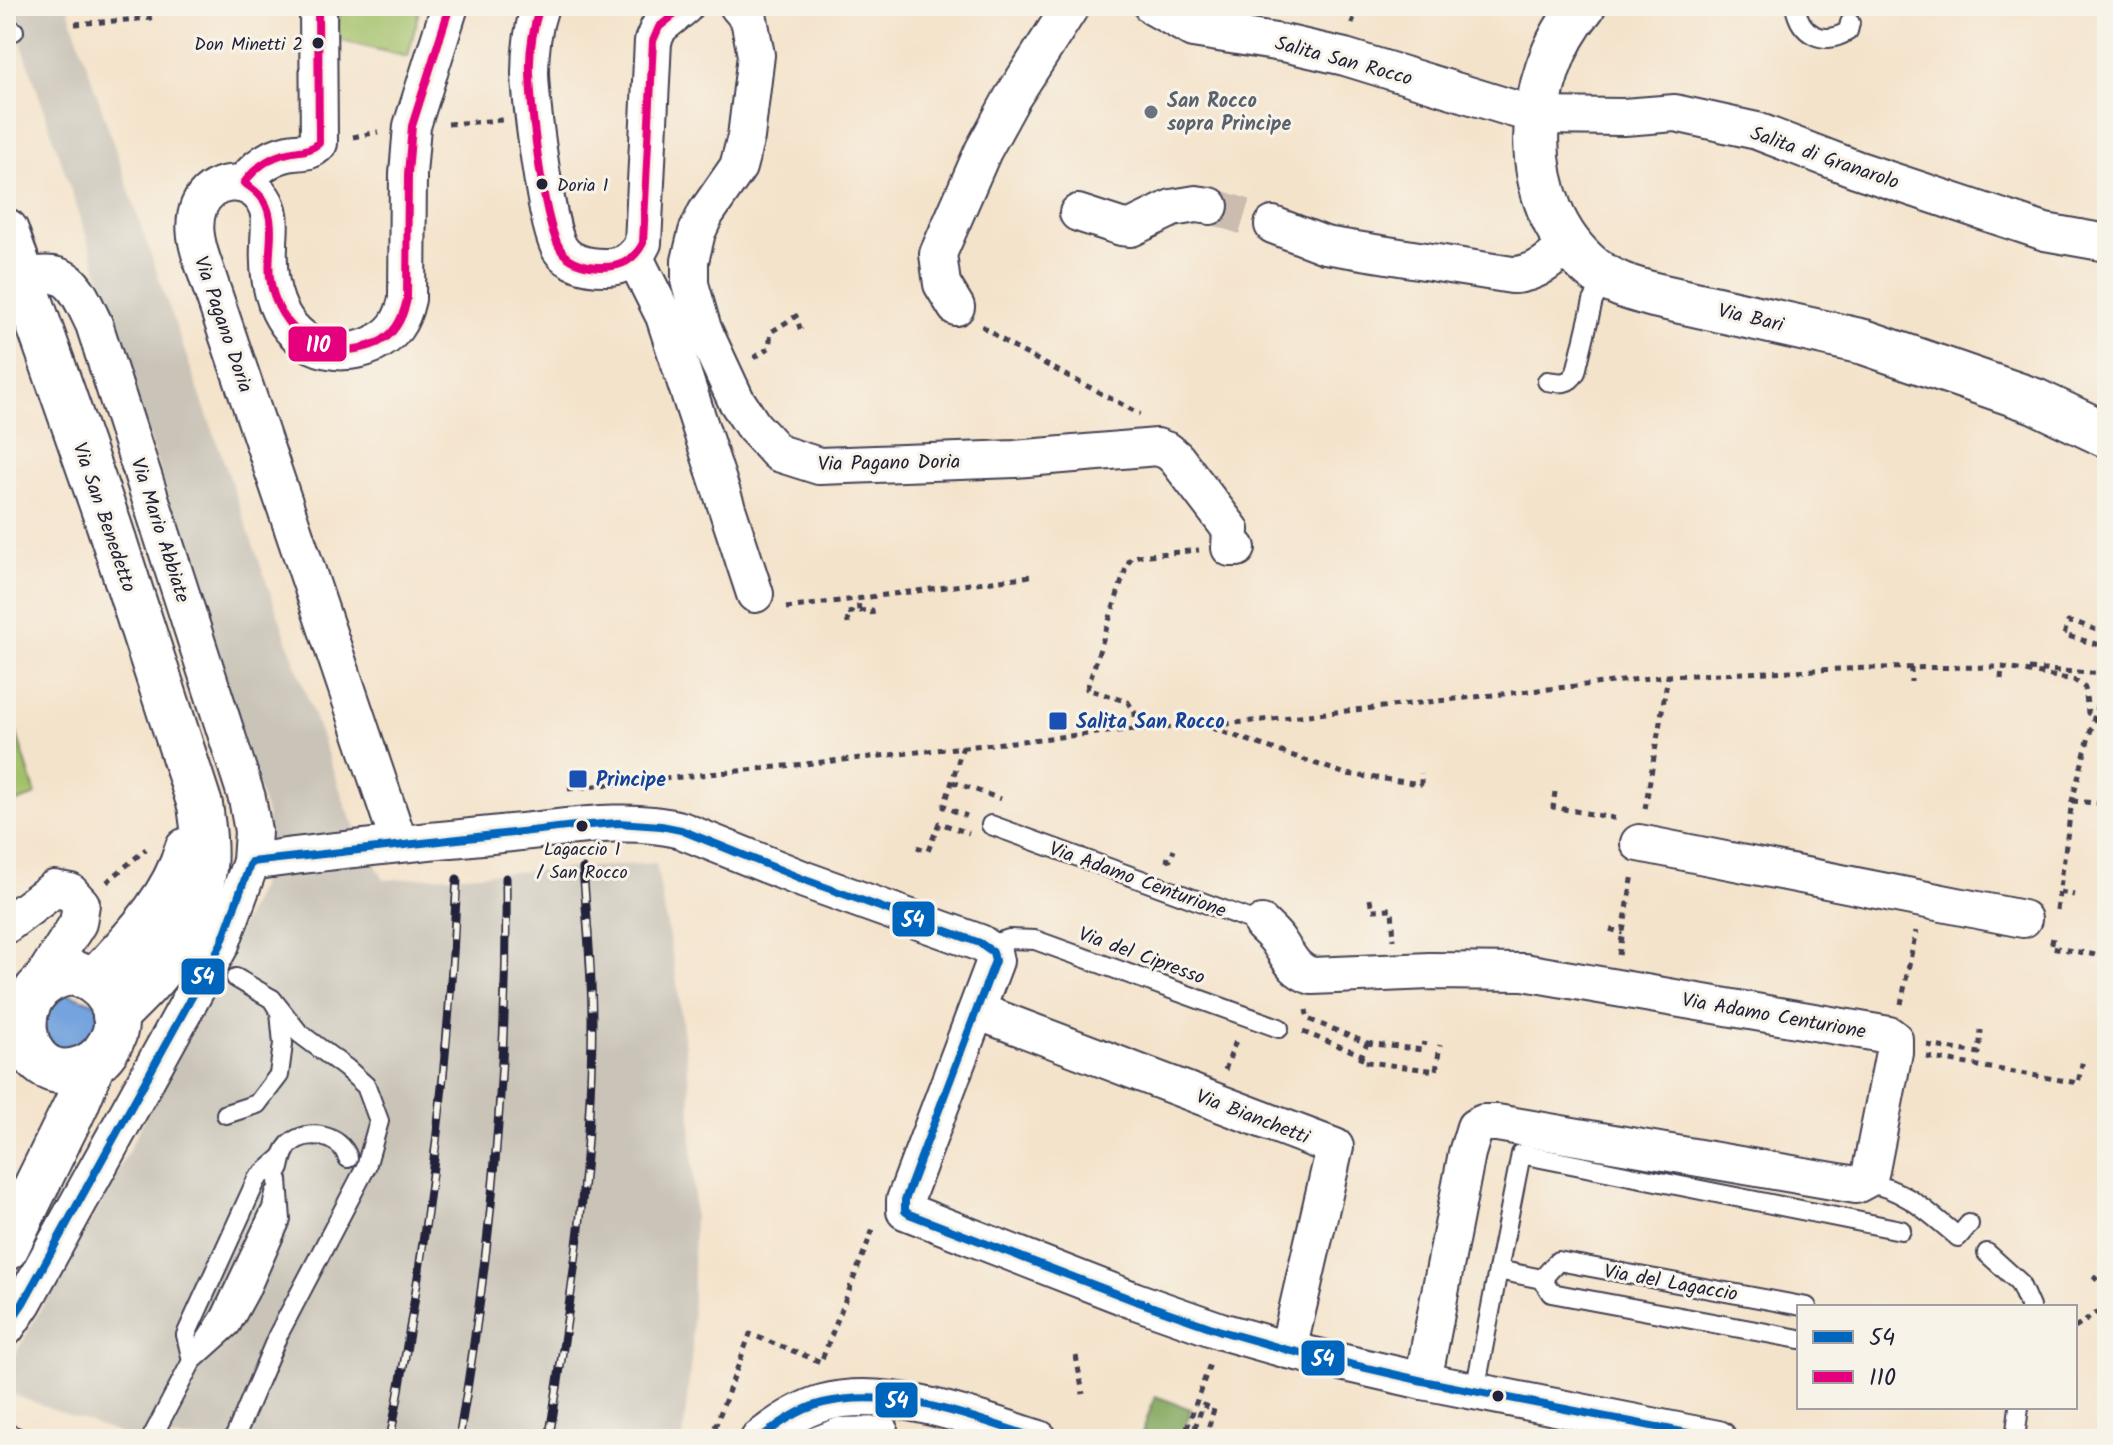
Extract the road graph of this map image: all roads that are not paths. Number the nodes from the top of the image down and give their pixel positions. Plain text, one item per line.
1 (318, 6) edge
2 (450, 6) edge
3 (540, 6) edge
4 (685, 6) edge
5 (738, 6) edge
6 (1071, 6) edge
7 (1152, 6) edge
8 (1795, 6) edge
9 (1574, 8) edge
10 (1850, 23) dead end
11 (1541, 96) junction
12 (244, 183) junction
13 (1210, 206) tunnel mouth
14 (1078, 213) dead end
15 (1273, 225) tunnel mouth
16 (6, 231) edge
17 (1569, 243) junction
18 (2107, 243) edge
19 (634, 256) junction
20 (1606, 277) junction
21 (23, 278) junction
22 (956, 307) road end
23 (1547, 381) dead end
24 (2107, 435) edge
25 (1234, 548) road end
26 (755, 594) road end
27 (991, 825) road end
28 (1635, 832) road end
29 (389, 845) junction
30 (257, 851) junction
31 (2023, 919) dead end
32 (1262, 924) joint
33 (6, 925) edge
34 (988, 946) junction
35 (236, 978) dead end
36 (105, 998) junction
37 (23, 999) edge
38 (272, 999) junction
39 (977, 1011) junction
40 (1279, 1028) dead end
41 (28, 1059) edge
42 (93, 1063) junction
43 (226, 1114) dead end
44 (282, 1157) junction
45 (348, 1158) dead end
46 (42, 1174) junction
47 (1864, 1182) junction
48 (1969, 1224) dead end
49 (1901, 1230) dead end
50 (6, 1248) edge
51 (1987, 1253) dead end
52 (1498, 1270) junction
53 (1542, 1279) junction
54 (1797, 1305) edge
55 (2029, 1305) edge
56 (6, 1328) edge
57 (1797, 1339) edge
58 (1288, 1350) junction
59 (192, 1361) junction
60 (1423, 1381) junction
61 (1475, 1391) junction
62 (2019, 1409) edge
63 (888, 1426) dead end
64 (6, 1433) edge
65 (21, 1439) edge
66 (151, 1439) edge
67 (234, 1439) edge
68 (759, 1439) edge
69 (808, 1439) edge
70 (1039, 1439) edge
71 (1718, 1439) edge
72 (2015, 1439) edge

1 - 12 street
2 - 12 street
3 - 19 street
4 - 19 street
5 - 25 street, Via Pagano Doria
6 - 22 street
7 - 11 street, Salita San Rocco
8 - 10 lane
9 - 11 street
11 - 17 street, Via Bari
11 - 18 street, Salita di Granarolo
12 - 29 street, Via Pagano Doria
13 - 14 street
15 - 17 street
16 - 21 street, Via San Benedetto
17 - 20 street, Via Bari
19 - 26 street
20 - 23 lane
20 - 24 street, Via Bari
21 - 30 street, Via Mario Abbiate
21 - 36 street, Via San Benedetto
27 - 32 lane, Via Adamo Centurione
28 - 31 street
29 - 30 street
29 - 34 street
30 - 56 street
32 - 47 street, Via Adamo Centurione
33 - 37 street
34 - 39 street
34 - 40 lane, Via del Cipresso
35 - 38 lane
36 - 37 street
36 - 42 street
37 - 41 street
38 - 43 lane
38 - 67 lane
39 - 58 street, Via Bianchetti
39 - 58 street
41 - 42 street
41 - 46 street
42 - 46 street
44 - 45 lane
44 - 59 lane
44 - 59 lane
46 - 50 street
47 - 48 lane
47 - 60 street
49 - 52 lane
51 - 55 lane
52 - 53 lane, Via del Lagaccio
52 - 61 lane
53 - 54 lane, Via del Lagaccio
53 - 57 lane, Via del Lagaccio
58 - 60 street
59 - 66 lane
60 - 61 street
61 - 71 street
62 - 72 lane
63 - 69 lane
64 - 65 lane
68 - 70 street

